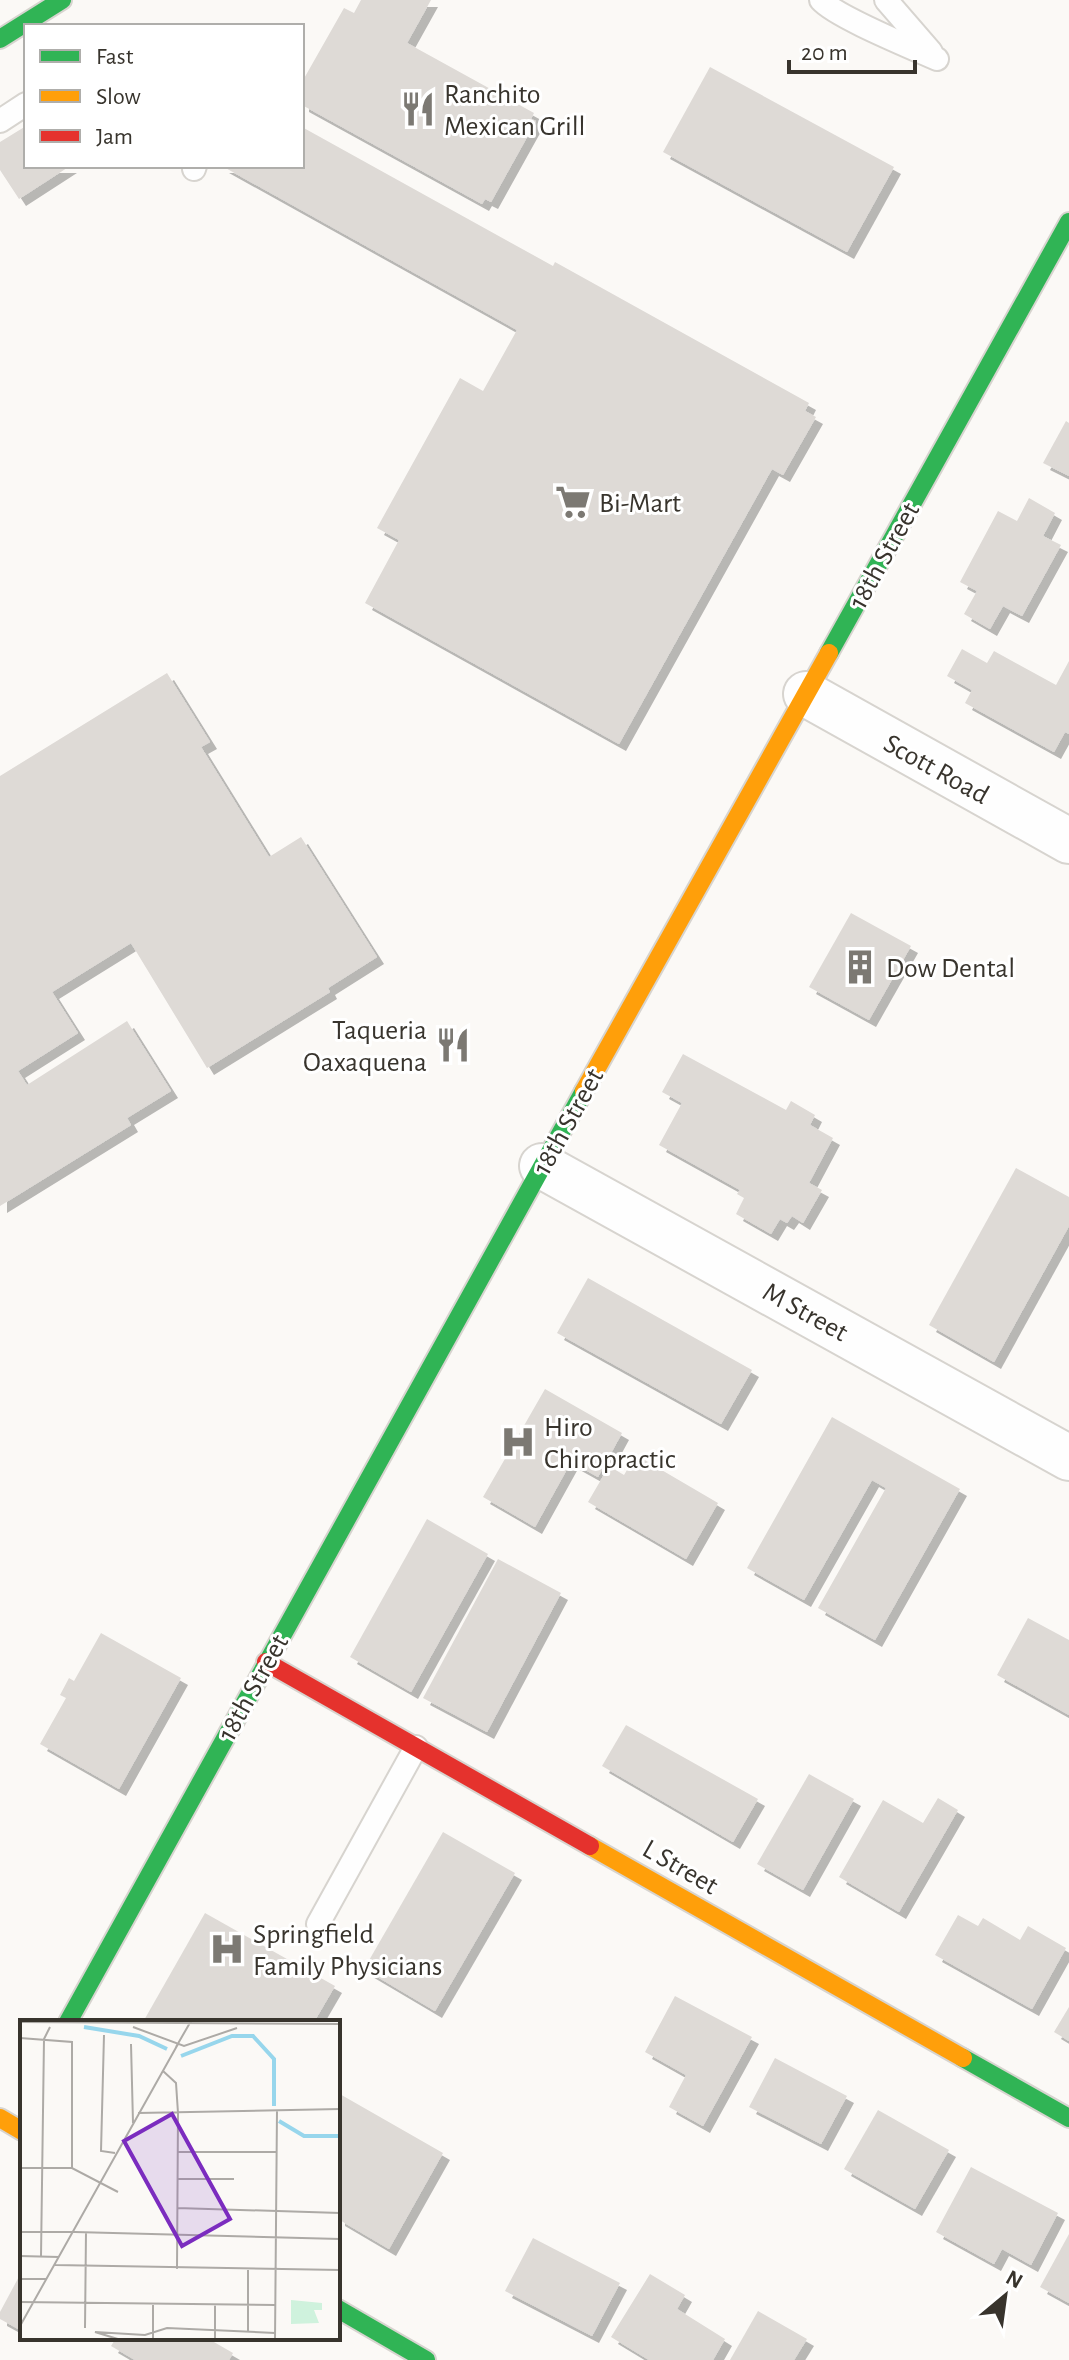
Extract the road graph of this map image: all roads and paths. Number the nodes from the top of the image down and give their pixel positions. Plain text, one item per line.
1 (62, 0) edge
2 (821, 0) edge
3 (886, 0) edge
4 (0, 39) edge
5 (24, 105) edge
6 (0, 121) edge
7 (1069, 222) edge
8 (806, 694) junction
9 (1069, 841) edge
10 (542, 1166) junction
11 (1069, 1458) edge
12 (266, 1662) junction
13 (416, 1747) junction
14 (318, 1924) dead end
15 (69, 2020) edge
16 (1069, 2118) edge
17 (340, 2310) edge
18 (426, 2360) edge

1 - 4 street
2 - 3 lane
5 - 6 lane
7 - 8 street, 18th Street
8 - 9 street, Scott Road
8 - 10 street, 18th Street
10 - 11 street, M Street
10 - 12 street, 18th Street
12 - 13 street, L Street
12 - 15 street, 18th Street
13 - 14 lane
13 - 16 street, L Street
17 - 18 street

